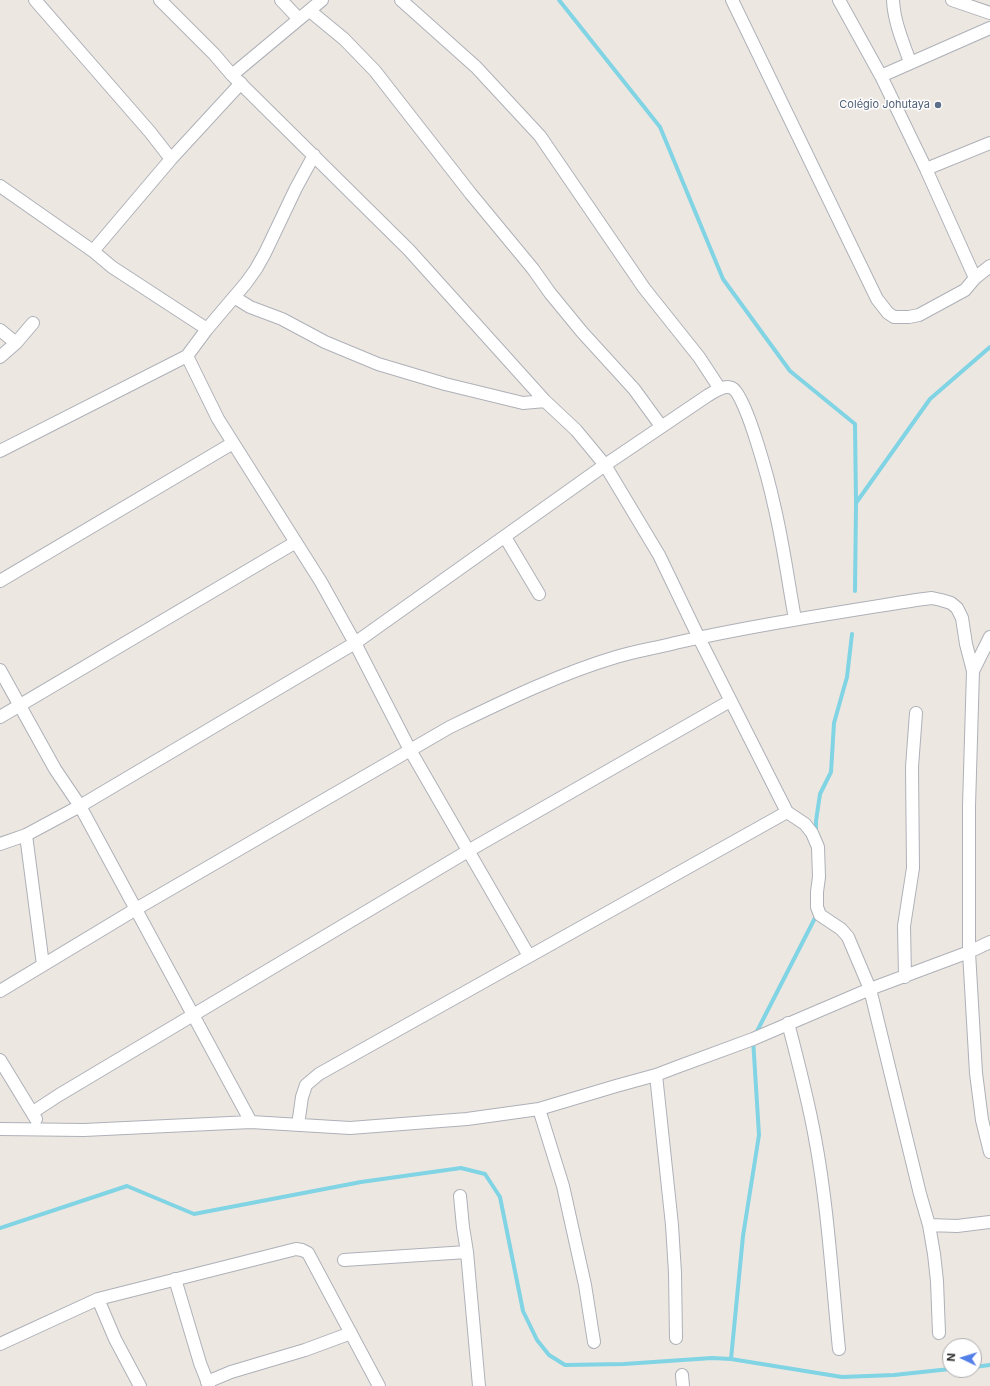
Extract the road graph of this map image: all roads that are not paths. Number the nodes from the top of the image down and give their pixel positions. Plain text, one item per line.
1 (35, 0) edge
2 (160, 0) edge
3 (281, 0) edge
4 (322, 0) edge
5 (402, 0) edge
6 (732, 0) edge
7 (839, 0) edge
8 (893, 0) edge
9 (952, 0) edge
10 (310, 11) junction
11 (990, 13) edge
12 (299, 19) junction
13 (990, 28) edge
14 (910, 62) junction
15 (880, 76) junction
16 (237, 79) junction
17 (990, 143) edge
18 (314, 155) junction
19 (171, 159) junction
20 (926, 170) junction
21 (1, 188) edge
22 (93, 251) junction
23 (990, 266) edge
24 (975, 278) junction
25 (234, 297) junction
26 (33, 323) dead end
27 (207, 329) junction
28 (0, 330) edge
29 (16, 343) junction
30 (0, 356) edge
31 (187, 356) junction
32 (720, 389) junction
33 (545, 401) junction
34 (662, 426) junction
35 (233, 443) junction
36 (0, 451) edge
37 (605, 465) junction
38 (505, 537) junction
39 (296, 542) junction
40 (0, 581) edge
41 (538, 594) dead end
42 (795, 619) junction
43 (990, 637) edge
44 (699, 638) junction
45 (355, 643) junction
46 (0, 670) edge
47 (974, 671) junction
48 (730, 701) junction
49 (20, 706) junction
50 (916, 713) dead end
51 (0, 717) edge
52 (410, 750) junction
53 (80, 806) junction
54 (787, 812) junction
55 (26, 835) junction
56 (0, 844) edge
57 (468, 851) junction
58 (136, 909) junction
59 (990, 942) edge
60 (969, 952) junction
61 (529, 956) junction
62 (43, 965) junction
63 (905, 977) junction
64 (870, 989) junction
65 (0, 991) edge
66 (194, 1015) junction
67 (788, 1023) junction
68 (0, 1060) edge
69 (656, 1075) junction
70 (539, 1109) junction
71 (33, 1112) junction
72 (251, 1122) junction
73 (298, 1125) junction
74 (0, 1129) edge
75 (41, 1129) junction
76 (990, 1152) edge
77 (460, 1196) dead end
78 (990, 1222) edge
79 (929, 1225) junction
80 (467, 1252) junction
81 (344, 1260) dead end
82 (175, 1279) junction
83 (98, 1298) junction
84 (939, 1333) dead end
85 (351, 1334) junction
86 (676, 1338) dead end
87 (594, 1342) dead end
88 (0, 1344) edge
89 (839, 1350) dead end
90 (208, 1384) edge
91 (140, 1386) edge
92 (379, 1386) edge
93 (479, 1386) edge

1 - 19 street
2 - 16 street
3 - 12 street
4 - 10 street
5 - 32 street
6 - 24 street
7 - 15 street
8 - 14 street
9 - 11 street
10 - 12 street
10 - 34 street
12 - 16 street
13 - 14 street
14 - 15 street
15 - 20 street
16 - 18 street
16 - 19 street
17 - 20 street
18 - 25 street
18 - 33 street
19 - 22 street
20 - 24 street
21 - 22 street
22 - 27 street
23 - 24 street
25 - 27 street
25 - 33 street
26 - 29 street
27 - 31 street
28 - 29 street
29 - 30 street
31 - 35 street
31 - 36 street
32 - 34 street
32 - 42 street
33 - 37 street
34 - 37 street
35 - 39 street
35 - 40 street
37 - 38 street
37 - 44 street
38 - 41 street
38 - 45 street
39 - 45 street
39 - 49 street
42 - 44 street
42 - 47 street
43 - 47 street
44 - 48 street
44 - 52 street
45 - 52 street
45 - 53 street
46 - 49 street
47 - 60 street
48 - 54 street
48 - 57 street
49 - 51 street
49 - 53 street
50 - 63 street
52 - 57 street
52 - 58 street
53 - 55 street
53 - 58 street
54 - 61 street
54 - 64 street
55 - 56 street
55 - 62 street
57 - 61 street
57 - 66 street
58 - 62 street
58 - 66 street
59 - 60 street
60 - 63 street
60 - 76 street
61 - 73 street
62 - 65 street
63 - 64 street
64 - 67 street
64 - 79 street
66 - 71 street
66 - 72 street
67 - 69 street
67 - 89 street
68 - 71 street
69 - 70 street
69 - 86 street
70 - 73 street
70 - 87 street
71 - 75 street
72 - 73 street
72 - 75 street
74 - 75 street
77 - 80 street
78 - 79 street
79 - 84 street
80 - 81 street
80 - 93 street
82 - 83 street
82 - 85 street
82 - 90 street
83 - 88 street
83 - 91 street
85 - 90 street
85 - 92 street

